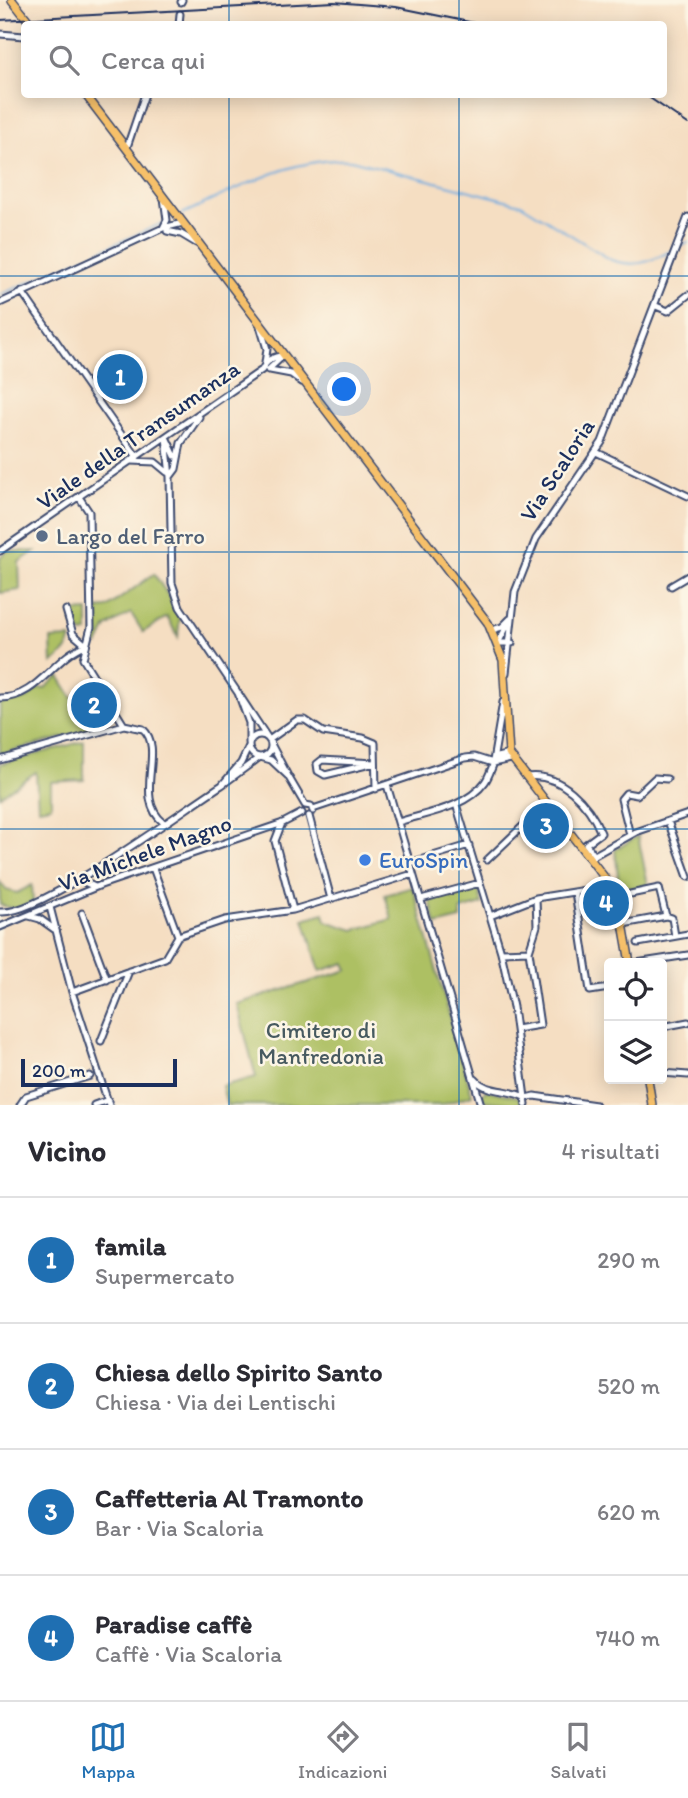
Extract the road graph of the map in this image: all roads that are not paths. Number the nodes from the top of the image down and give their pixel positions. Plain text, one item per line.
1 (12, 0) edge
2 (180, 14) dead end
3 (29, 21) edge
4 (179, 21) edge
5 (0, 34) edge
6 (21, 36) edge
7 (88, 98) edge
8 (144, 98) edge
9 (127, 147) junction
10 (164, 198) junction
11 (688, 217) edge
12 (183, 223) junction
13 (165, 230) junction
14 (198, 244) junction
15 (22, 292) junction
16 (688, 295) edge
17 (0, 303) edge
18 (656, 306) junction
19 (260, 326) junction
20 (283, 356) junction
21 (265, 363) junction
22 (262, 370) junction
23 (270, 370) junction
24 (303, 384) junction
25 (203, 411) junction
26 (166, 437) junction
27 (596, 452) junction
28 (136, 457) junction
29 (175, 458) junction
30 (130, 462) junction
31 (170, 477) junction
32 (688, 496) edge
33 (79, 497) junction
34 (0, 551) edge
35 (688, 576) edge
36 (671, 586) dead end
37 (66, 610) dead end
38 (513, 617) junction
39 (492, 630) junction
40 (498, 643) junction
41 (512, 643) junction
42 (86, 645) junction
43 (505, 679) junction
44 (238, 693) junction
45 (0, 698) edge
46 (504, 699) junction
47 (124, 725) junction
48 (270, 742) junction
49 (249, 745) junction
50 (510, 756) junction
51 (260, 757) junction
52 (0, 760) edge
53 (376, 763) junction
54 (493, 763) junction
55 (288, 776) junction
56 (524, 778) junction
57 (667, 779) dead end
58 (222, 785) junction
59 (387, 785) junction
60 (376, 789) junction
61 (456, 804) junction
62 (546, 804) junction
63 (305, 806) junction
64 (313, 809) junction
65 (302, 813) junction
66 (688, 814) edge
67 (310, 816) junction
68 (668, 821) junction
69 (398, 822) junction
70 (164, 823) junction
71 (283, 823) junction
72 (630, 835) junction
73 (469, 845) junction
74 (592, 857) junction
75 (487, 860) dead end
76 (410, 863) junction
77 (153, 868) junction
78 (413, 874) junction
79 (688, 877) edge
80 (83, 880) junction
81 (480, 883) junction
82 (101, 885) junction
83 (611, 886) junction
84 (575, 892) junction
85 (80, 895) junction
86 (616, 897) junction
87 (536, 898) junction
88 (331, 899) junction
89 (421, 899) junction
90 (50, 907) junction
91 (293, 910) junction
92 (0, 912) edge
93 (82, 912) dead end
94 (26, 916) junction
95 (490, 916) junction
96 (666, 916) junction
97 (623, 924) junction
98 (0, 927) edge
99 (54, 929) junction
100 (688, 934) edge
101 (178, 936) junction
102 (675, 936) junction
103 (638, 943) dead end
104 (529, 951) junction
105 (501, 952) junction
106 (688, 955) edge
107 (629, 958) edge
108 (667, 958) edge
109 (129, 971) junction
110 (107, 979) junction
111 (604, 989) edge
112 (72, 992) junction
113 (688, 1022) edge
114 (667, 1026) edge
115 (516, 1029) junction
116 (101, 1041) dead end
117 (667, 1073) edge
118 (688, 1075) edge
119 (90, 1076) dead end
120 (472, 1076) junction
121 (523, 1077) junction
122 (649, 1084) edge
123 (486, 1088) junction
124 (477, 1092) junction
125 (513, 1092) junction
126 (526, 1098) junction
127 (109, 1103) edge
128 (19, 1105) edge
129 (94, 1105) edge
130 (481, 1105) edge
131 (526, 1105) edge
132 (596, 1105) edge
133 (652, 1105) edge

1 - 3 main road
2 - 4 street
5 - 6 street
7 - 9 main road, Via Scaloria
8 - 9 street
9 - 10 main road, Via Scaloria
10 - 12 main road, Via Scaloria
10 - 13 street
11 - 18 street, Via Scaloria
12 - 13 street
12 - 14 main road, Via Scaloria
13 - 14 street
13 - 15 street
14 - 19 main road, Via Scaloria
15 - 17 street
15 - 28 street
16 - 18 street
18 - 27 street, Via Scaloria
19 - 20 main road, Via Scaloria
19 - 21 street, Viale della Transumanza
20 - 21 street, Viale della Transumanza
20 - 23 street, Viale della Transumanza
20 - 24 main road, Via Scaloria
21 - 22 street, Viale della Transumanza
22 - 23 street, Viale della Transumanza
22 - 25 street, Viale della Transumanza
23 - 24 street, Viale della Transumanza
24 - 39 main road, Via Scaloria
25 - 26 street, Viale della Transumanza
25 - 29 street
26 - 28 street, Viale della Transumanza
26 - 29 street
26 - 31 street
27 - 32 street
27 - 38 street, Via Scaloria
28 - 30 street, Viale della Transumanza
29 - 31 street
30 - 31 street
30 - 33 street, Viale della Transumanza
31 - 44 street
33 - 34 street, Viale della Transumanza
33 - 42 street
35 - 36 street
37 - 42 street
38 - 39 street
38 - 40 street, Via Scaloria
38 - 41 street, Via Scaloria
39 - 40 main road, Via Scaloria
40 - 41 street
40 - 43 main road, Via Scaloria
41 - 43 street, Via Scaloria
42 - 45 street
42 - 47 street
43 - 46 main road, Via Scaloria
44 - 48 street
44 - 49 street
46 - 50 main road, Via Scaloria
46 - 54 street, Via Scaloria
47 - 52 street
47 - 70 street
48 - 49 street
48 - 51 street
48 - 53 street
48 - 55 street
49 - 51 street
49 - 58 street
50 - 54 street
50 - 56 main road, Via Scaloria
51 - 55 street
51 - 58 street
53 - 53 street
53 - 60 street
54 - 59 street
54 - 61 street
55 - 63 street
56 - 62 main road, Via Scaloria
56 - 74 street
57 - 72 street
58 - 70 street
59 - 60 street
59 - 69 street
60 - 64 street
61 - 69 street
61 - 73 street
62 - 74 main road, Via Scaloria
62 - 75 street
63 - 64 street
63 - 65 street
64 - 67 street
65 - 67 street
65 - 71 street, Via Michele Magno
66 - 68 street
67 - 88 street
68 - 72 street
68 - 79 street
69 - 76 street
70 - 80 street
71 - 77 street, Via Michele Magno
71 - 91 street
72 - 74 street
73 - 76 street
73 - 81 street
74 - 83 main road, Via Scaloria
76 - 78 street
77 - 82 street, Via Michele Magno
77 - 101 street
78 - 88 street
78 - 89 street
80 - 82 street
80 - 85 street
80 - 92 street
81 - 89 street
81 - 95 street
82 - 85 street, Via Michele Magno
83 - 84 street
83 - 86 main road, Via Scaloria
84 - 87 street
84 - 111 street
85 - 90 street, Via Michele Magno
86 - 96 street
86 - 97 main road, Via Scaloria
87 - 95 street
87 - 104 street
88 - 91 street
89 - 120 street
90 - 94 street, Via Michele Magno
90 - 99 street
91 - 101 street
92 - 98 street
93 - 110 street
94 - 98 street, Via Michele Magno
94 - 99 street
95 - 105 street
96 - 97 street
96 - 102 street
97 - 107 main road, Via Scaloria
99 - 112 street
100 - 102 street
101 - 109 street
102 - 103 street
104 - 105 street
104 - 115 street
105 - 115 street
106 - 108 street
109 - 110 street
109 - 116 street
110 - 112 street
112 - 127 street
113 - 114 street
115 - 121 street
117 - 118 street
119 - 128 street
120 - 123 street
120 - 124 street
121 - 125 street
121 - 126 street
122 - 133 main road
123 - 124 street
123 - 125 street
124 - 130 street
125 - 126 street
126 - 131 street
126 - 132 street
127 - 129 street

